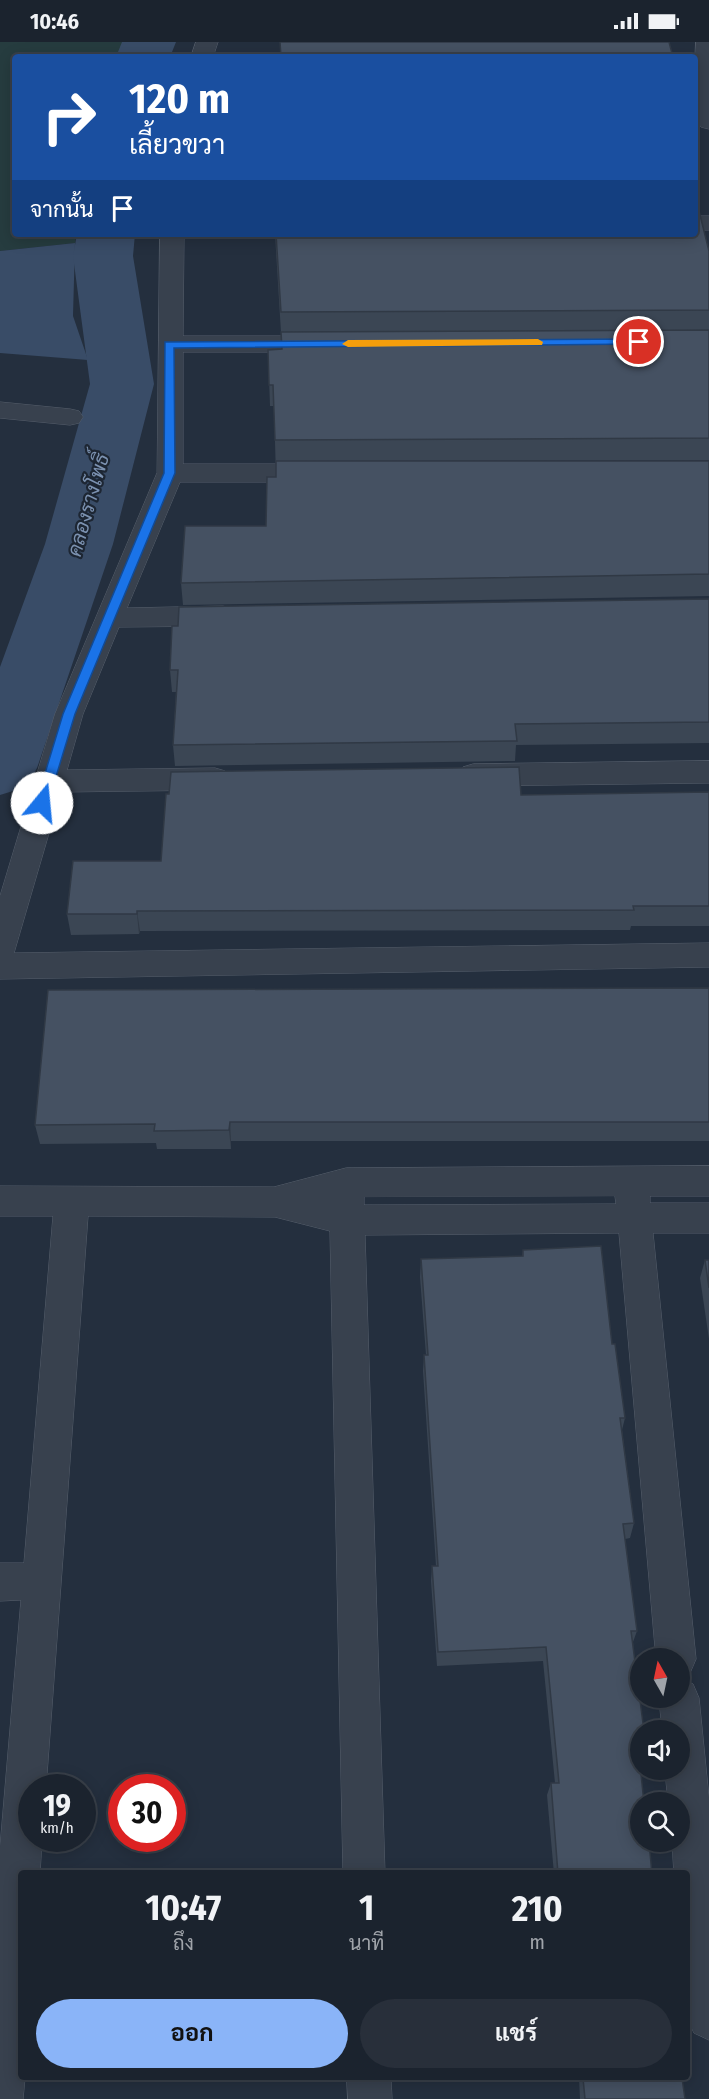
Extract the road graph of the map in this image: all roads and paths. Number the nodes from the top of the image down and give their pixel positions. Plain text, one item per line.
1 (707, 42) edge
2 (709, 123) edge
3 (172, 237) edge
4 (169, 344) junction
5 (349, 344) edge
6 (0, 410) edge
7 (70, 417) dead end
8 (349, 472) edge
9 (170, 473) junction
10 (249, 616) edge
11 (108, 618) junction
12 (709, 772) edge
13 (450, 776) edge
14 (237, 778) edge
15 (49, 781) junction
16 (0, 949) edge
17 (709, 956) edge
18 (0, 966) edge
19 (632, 1181) junction
20 (709, 1181) edge
21 (346, 1183) junction
22 (72, 1200) junction
23 (0, 1201) edge
24 (275, 1202) junction
25 (635, 1217) junction
26 (709, 1218) edge
27 (347, 1220) junction
28 (44, 1581) junction
29 (0, 1582) edge
30 (675, 1648) edge
31 (681, 1708) edge
32 (364, 1870) edge
33 (8, 1913) edge
34 (709, 2018) edge
35 (369, 2080) edge
36 (2, 2099) edge
37 (370, 2099) edge

1 - 2 street
3 - 4 street
4 - 5 street
4 - 9 street
6 - 7 street
8 - 9 street
9 - 11 street
10 - 11 street
11 - 15 street
12 - 13 street
14 - 15 street
15 - 16 street
17 - 18 street
19 - 20 street
19 - 21 street
19 - 25 street
21 - 24 street
21 - 27 street
22 - 23 street
22 - 24 street
22 - 28 street
24 - 27 street
25 - 26 street
25 - 27 street
25 - 30 street
27 - 32 street
28 - 29 street
28 - 33 street
31 - 34 street
33 - 36 street
35 - 37 street

